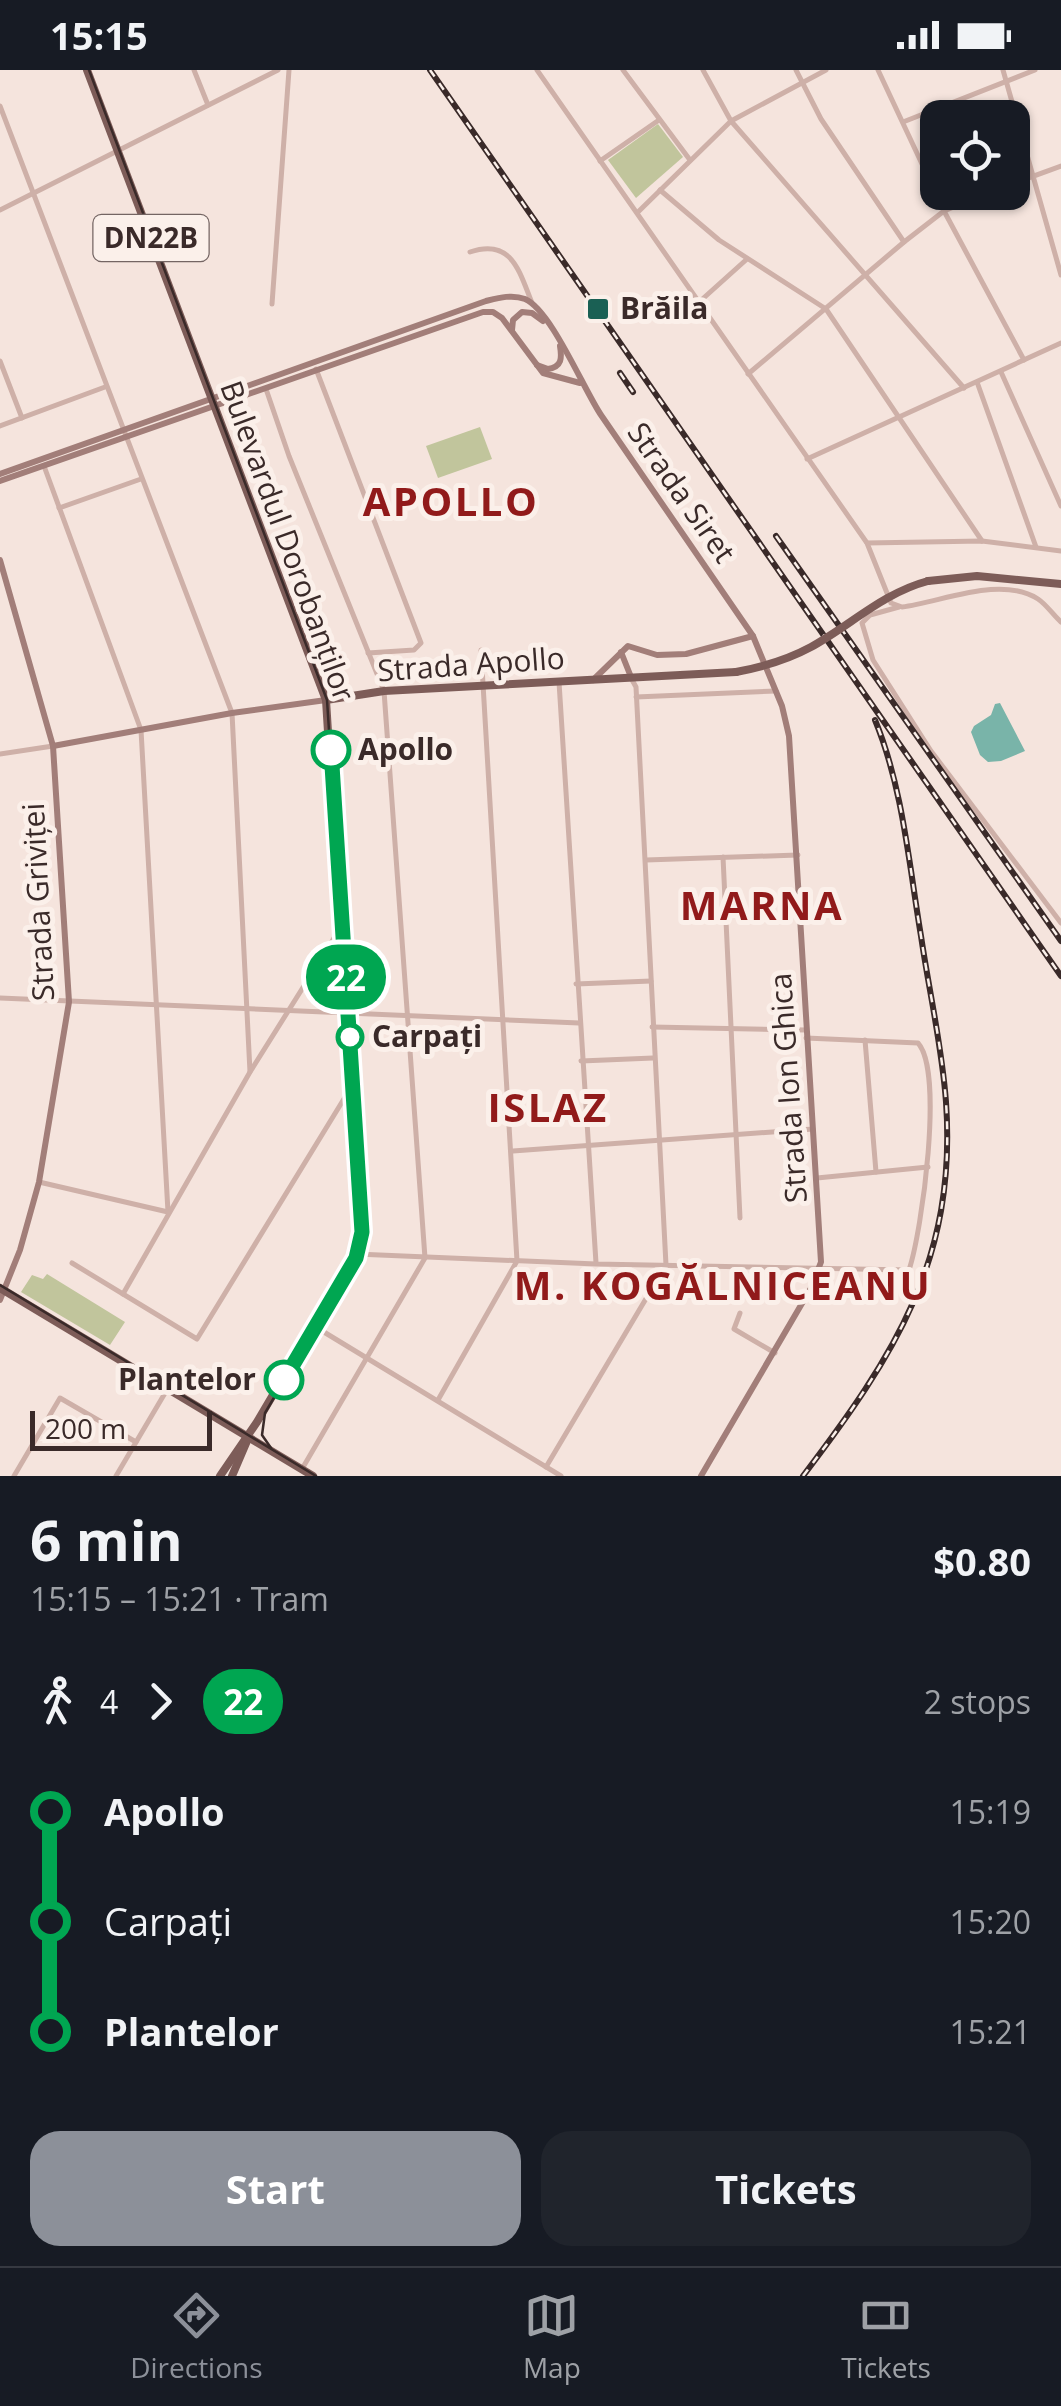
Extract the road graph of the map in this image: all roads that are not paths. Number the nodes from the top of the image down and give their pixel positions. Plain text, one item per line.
1 (87, 70) edge
2 (194, 70) edge
3 (278, 70) edge
4 (289, 70) edge
5 (536, 70) edge
6 (623, 70) edge
7 (702, 70) edge
8 (796, 70) edge
9 (826, 70) edge
10 (878, 70) edge
11 (1003, 70) edge
12 (1034, 70) edge
13 (1006, 81) junction
14 (800, 84) junction
15 (208, 105) junction
16 (0, 106) edge
17 (660, 119) junction
18 (731, 120) junction
19 (903, 122) junction
20 (118, 150) junction
21 (690, 160) junction
22 (600, 161) junction
23 (1061, 166) edge
24 (1032, 176) junction
25 (660, 190) junction
26 (33, 193) junction
27 (0, 210) edge
28 (944, 211) junction
29 (638, 212) junction
30 (904, 242) junction
31 (470, 252) dead end
32 (747, 259) junction
33 (867, 274) junction
34 (1061, 275) edge
35 (532, 303) junction
36 (698, 303) junction
37 (272, 304) dead end
38 (826, 308) junction
39 (550, 327) junction
40 (512, 332) junction
41 (560, 341) junction
42 (1061, 343) edge
43 (1024, 360) junction
44 (0, 361) edge
45 (536, 365) junction
46 (316, 369) junction
47 (1001, 371) junction
48 (748, 374) junction
49 (977, 382) junction
50 (264, 384) junction
51 (581, 384) junction
52 (105, 388) junction
53 (964, 388) junction
54 (214, 403) junction
55 (22, 418) junction
56 (898, 418) junction
57 (0, 426) edge
58 (124, 434) junction
59 (807, 459) junction
60 (44, 466) junction
61 (0, 478) edge
62 (141, 479) junction
63 (1061, 506) edge
64 (58, 508) junction
65 (982, 541) junction
66 (866, 543) junction
67 (1036, 547) junction
68 (1061, 551) edge
69 (0, 560) edge
70 (1061, 584) edge
71 (902, 607) junction
72 (1061, 622) edge
73 (753, 636) junction
74 (482, 650) dead end
75 (621, 651) junction
76 (368, 653) junction
77 (768, 670) joint
78 (631, 678) junction
79 (592, 680) junction
80 (559, 682) junction
81 (484, 686) junction
82 (776, 691) junction
83 (384, 692) junction
84 (636, 697) junction
85 (326, 700) junction
86 (232, 713) junction
87 (140, 730) junction
88 (53, 746) junction
89 (0, 754) edge
90 (798, 854) junction
91 (723, 858) junction
92 (645, 860) junction
93 (1061, 923) edge
94 (341, 928) junction
95 (650, 981) junction
96 (576, 984) junction
97 (0, 998) edge
98 (70, 1002) junction
99 (158, 1006) junction
100 (246, 1010) junction
101 (288, 1012) junction
102 (346, 1013) junction
103 (409, 1016) junction
104 (504, 1020) junction
105 (579, 1022) junction
106 (652, 1026) junction
107 (730, 1029) junction
108 (806, 1034) junction
109 (865, 1040) junction
110 (654, 1058) junction
111 (582, 1061) junction
112 (250, 1072) junction
113 (351, 1086) junction
114 (813, 1128) junction
115 (734, 1136) junction
116 (659, 1140) junction
117 (588, 1145) junction
118 (513, 1152) junction
119 (928, 1167) junction
120 (876, 1172) junction
121 (817, 1178) junction
122 (39, 1182) junction
123 (168, 1212) junction
124 (740, 1218) dead end
125 (356, 1254) junction
126 (425, 1258) junction
127 (517, 1261) junction
128 (72, 1263) dead end
129 (596, 1264) junction
130 (666, 1266) junction
131 (820, 1270) junction
132 (2, 1293) edge
133 (123, 1294) junction
134 (740, 1314) dead end
135 (314, 1326) junction
136 (775, 1353) junction
137 (367, 1358) junction
138 (168, 1388) junction
139 (438, 1400) junction
140 (248, 1436) junction
141 (136, 1442) junction
142 (546, 1467) junction
143 (302, 1469) junction
144 (14, 1476) edge
145 (116, 1476) edge
146 (220, 1476) edge
147 (232, 1476) edge
148 (313, 1476) edge
149 (561, 1476) edge
150 (702, 1476) edge

1 - 20 main road, Bulevardul Dorobanților / DN22B
2 - 15 street
3 - 15 street
4 - 37 street
5 - 22 street
6 - 17 street
7 - 18 street
8 - 14 street
9 - 14 street
10 - 19 street
11 - 13 street
12 - 13 street
13 - 19 street
13 - 24 street
14 - 18 street
14 - 30 street
15 - 20 street
16 - 26 street
17 - 21 street
17 - 22 street
18 - 21 street
18 - 33 street
19 - 28 street
20 - 26 street
20 - 54 main road, Bulevardul Dorobanților / DN22B
21 - 25 street
22 - 29 street
23 - 24 street
24 - 34 street
25 - 29 street
25 - 32 street
26 - 27 street
26 - 52 street
28 - 30 street
28 - 43 street
29 - 36 street
30 - 33 street
31 - 35 street
32 - 36 street
32 - 38 street
33 - 38 street
33 - 53 street
35 - 39 street, Strada Siret
35 - 50 street
36 - 48 street
38 - 48 street
38 - 56 street
39 - 40 street
39 - 41 street, Strada Siret
40 - 45 street
40 - 46 street
41 - 45 street
41 - 51 street, Strada Siret
42 - 43 street
43 - 47 street
44 - 55 street
45 - 51 street
46 - 50 street
46 - 76 street
47 - 49 street
47 - 63 street
48 - 59 street
49 - 53 street
49 - 67 street
50 - 54 street
50 - 76 street
51 - 73 street, Strada Siret
52 - 55 street
52 - 58 street
53 - 56 street
54 - 58 street
54 - 85 main road, Bulevardul Dorobanților / DN22B
55 - 57 street
56 - 59 street
56 - 65 street
58 - 60 street
58 - 61 street
58 - 62 street
59 - 66 street
60 - 61 street
60 - 64 street
62 - 64 street
62 - 86 street
64 - 87 street
65 - 66 street
65 - 67 street
66 - 71 street
67 - 68 street
69 - 88 street, Strada Griviței
70 - 78 main road, Strada Apollo, bridge
71 - 72 street
71 - 93 street
73 - 75 street
73 - 77 street, Strada Siret
74 - 81 street
75 - 78 street
75 - 79 street
76 - 83 street
77 - 82 street, Strada Ion Ghica
78 - 79 main road, Strada Apollo
78 - 84 street
79 - 80 main road, Strada Apollo
80 - 81 main road, Strada Apollo
80 - 96 street
81 - 83 main road, Strada Apollo
81 - 104 street
82 - 84 street
82 - 90 street, Strada Ion Ghica
83 - 85 main road, Strada Apollo
83 - 103 street
84 - 92 street
85 - 86 street, Strada Apollo
85 - 94 main road, Bulevardul Dorobanților / DN22B
86 - 87 street, Strada Apollo
86 - 100 street
87 - 88 street, Strada Apollo
87 - 99 street
88 - 89 street, Strada Apollo
88 - 98 street, Strada Griviței
90 - 91 street
90 - 108 street, Strada Ion Ghica
91 - 92 street
91 - 107 street
92 - 95 street
94 - 101 street
94 - 102 main road, Bulevardul Dorobanților / DN22B
95 - 96 street
95 - 106 street
96 - 105 street
97 - 98 street
98 - 99 street
98 - 122 street, Strada Griviței
99 - 100 street
99 - 123 street
100 - 101 street
100 - 112 street
101 - 102 street
101 - 112 street
102 - 103 street
102 - 113 main road, Bulevardul Dorobanților / DN22B
103 - 104 street
103 - 126 street
104 - 105 street
104 - 118 street
105 - 111 street
106 - 107 street
106 - 110 street
107 - 108 street
107 - 115 street
108 - 109 street
108 - 114 street, Strada Ion Ghica
109 - 119 street
109 - 120 street
110 - 111 street
110 - 116 street
111 - 117 street
112 - 123 street
113 - 125 main road, Bulevardul Dorobanților / DN22B
113 - 133 street
114 - 115 street
114 - 121 street, Strada Ion Ghica
115 - 116 street
115 - 124 street
116 - 117 street
116 - 130 street
117 - 118 street
117 - 129 street
118 - 127 street
119 - 120 street
119 - 131 street
120 - 121 street
121 - 131 street, Strada Ion Ghica
122 - 123 street
122 - 132 street, Strada Griviței
123 - 133 street
125 - 126 street
125 - 135 main road, Bulevardul Dorobanților / DN22B
126 - 127 street
126 - 137 street
127 - 129 street
127 - 139 street
128 - 133 street
129 - 130 street
130 - 131 street
130 - 142 street
131 - 136 street, Strada Ion Ghica
132 - 138 main road
134 - 136 street
135 - 137 street
135 - 140 main road, Bulevardul Dorobanților / DN22B
136 - 150 street, Strada Ion Ghica
137 - 139 street
137 - 143 street
138 - 140 main road
138 - 141 street
139 - 142 street
140 - 143 main road
140 - 146 main road, Bulevardul Dorobanților / DN22B
140 - 147 main road, Bulevardul Dorobanților / DN22B
141 - 144 street
141 - 145 street
142 - 149 street
143 - 148 main road

